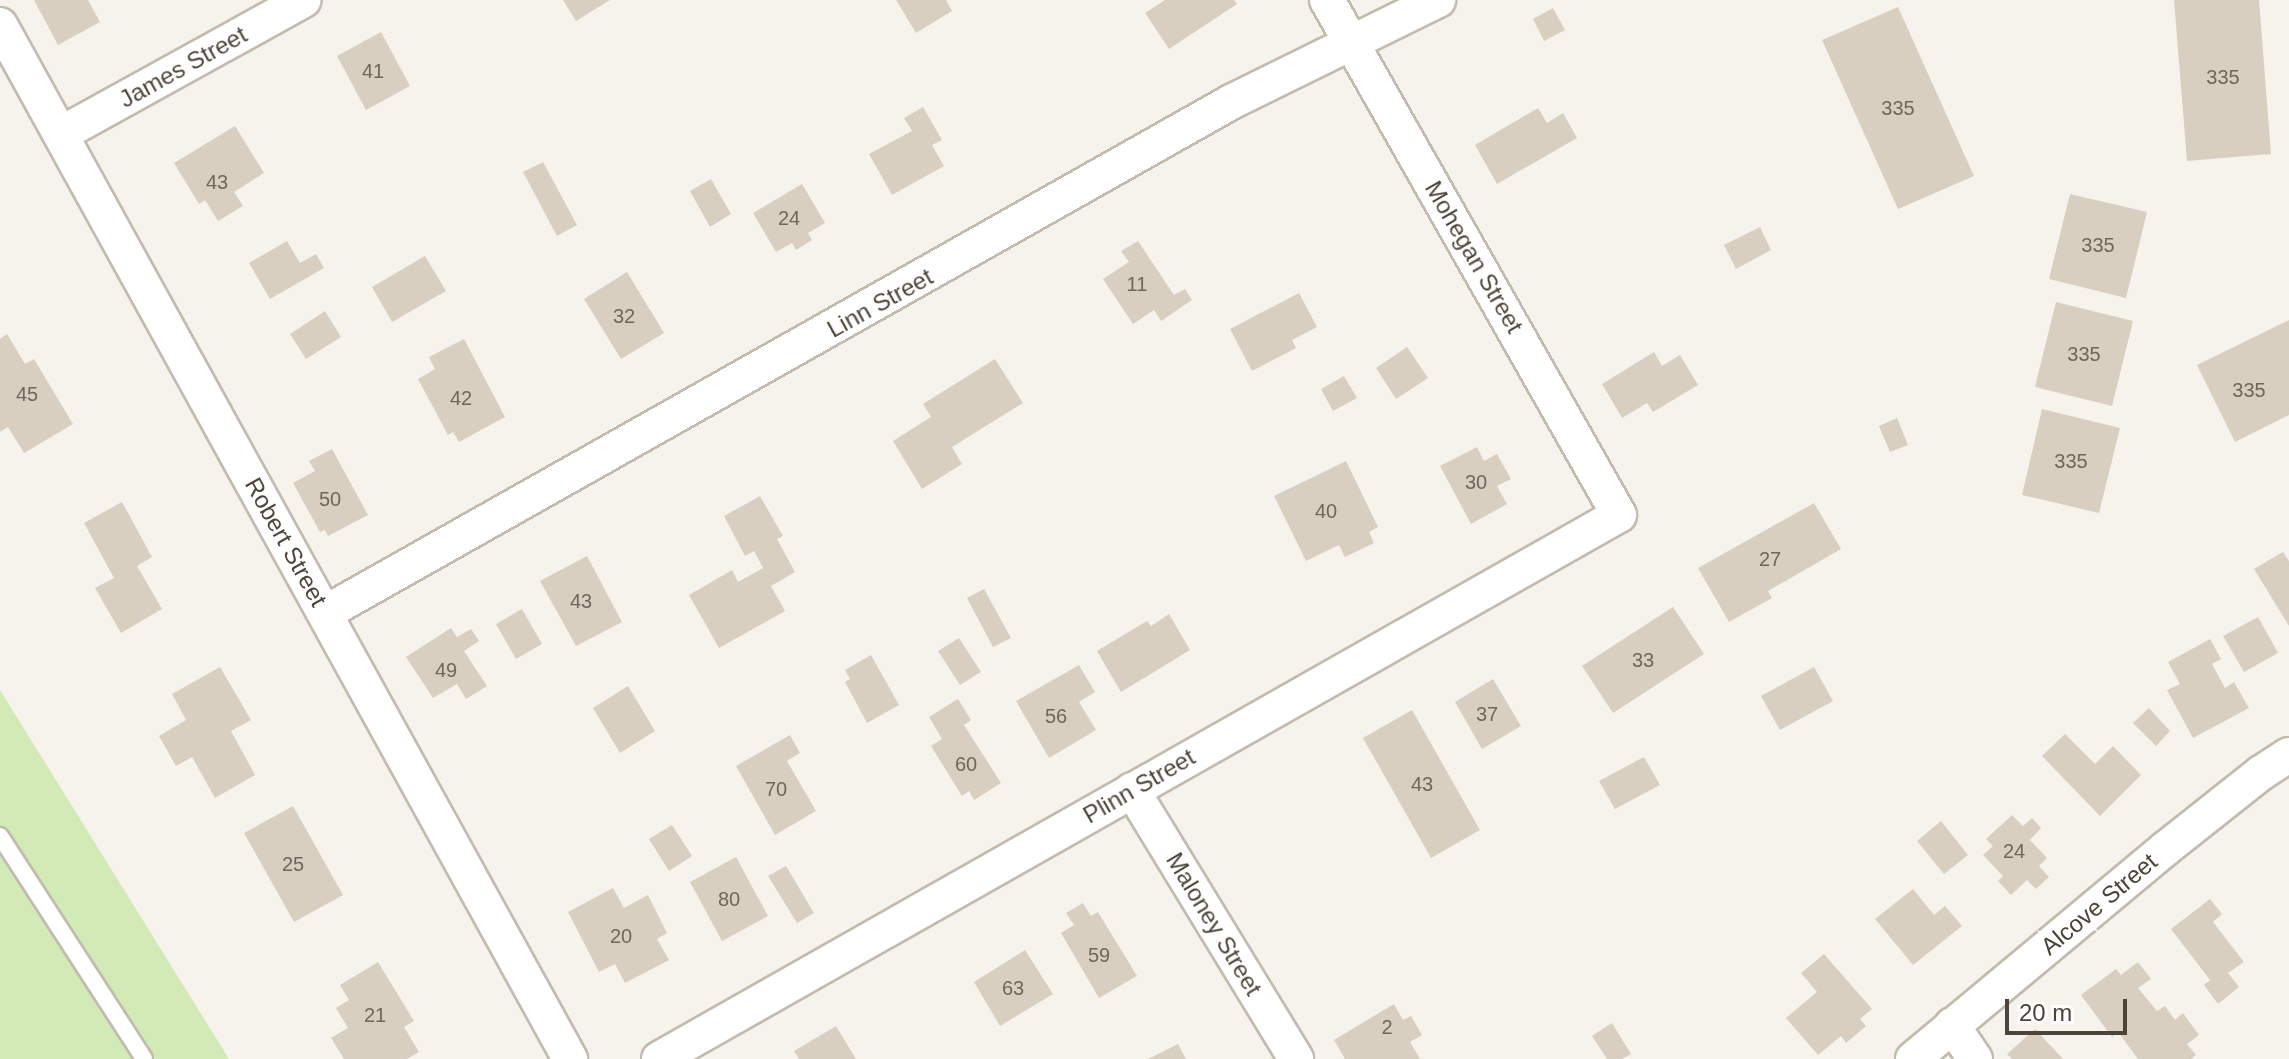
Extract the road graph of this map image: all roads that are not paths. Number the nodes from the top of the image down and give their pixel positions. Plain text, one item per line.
1 (304, 0) edge
2 (1327, 0) edge
3 (1438, 0) edge
4 (0, 25) edge
5 (1349, 44) junction
6 (61, 134) junction
7 (1619, 515) joint
8 (325, 613) junction
9 (2289, 755) edge
10 (1132, 790) junction
11 (0, 836) edge
12 (1952, 1025) junction
13 (144, 1059) edge
14 (570, 1059) edge
15 (659, 1059) edge
16 (1296, 1059) edge
17 (1913, 1059) edge
18 (1975, 1059) edge

1 - 6 street, James Street
2 - 5 street, Mohegan Street
3 - 5 street, Linn Street
4 - 6 street, Robert Street
5 - 7 street, Mohegan Street
5 - 8 street, Linn Street
6 - 8 street, Robert Street
7 - 10 street, Plinn Street
8 - 14 street, Robert Street
9 - 12 street, Alcove Street
10 - 15 street, Plinn Street
10 - 16 street, Maloney Street
11 - 13 lane
12 - 17 street, Alcove Street
12 - 18 street

